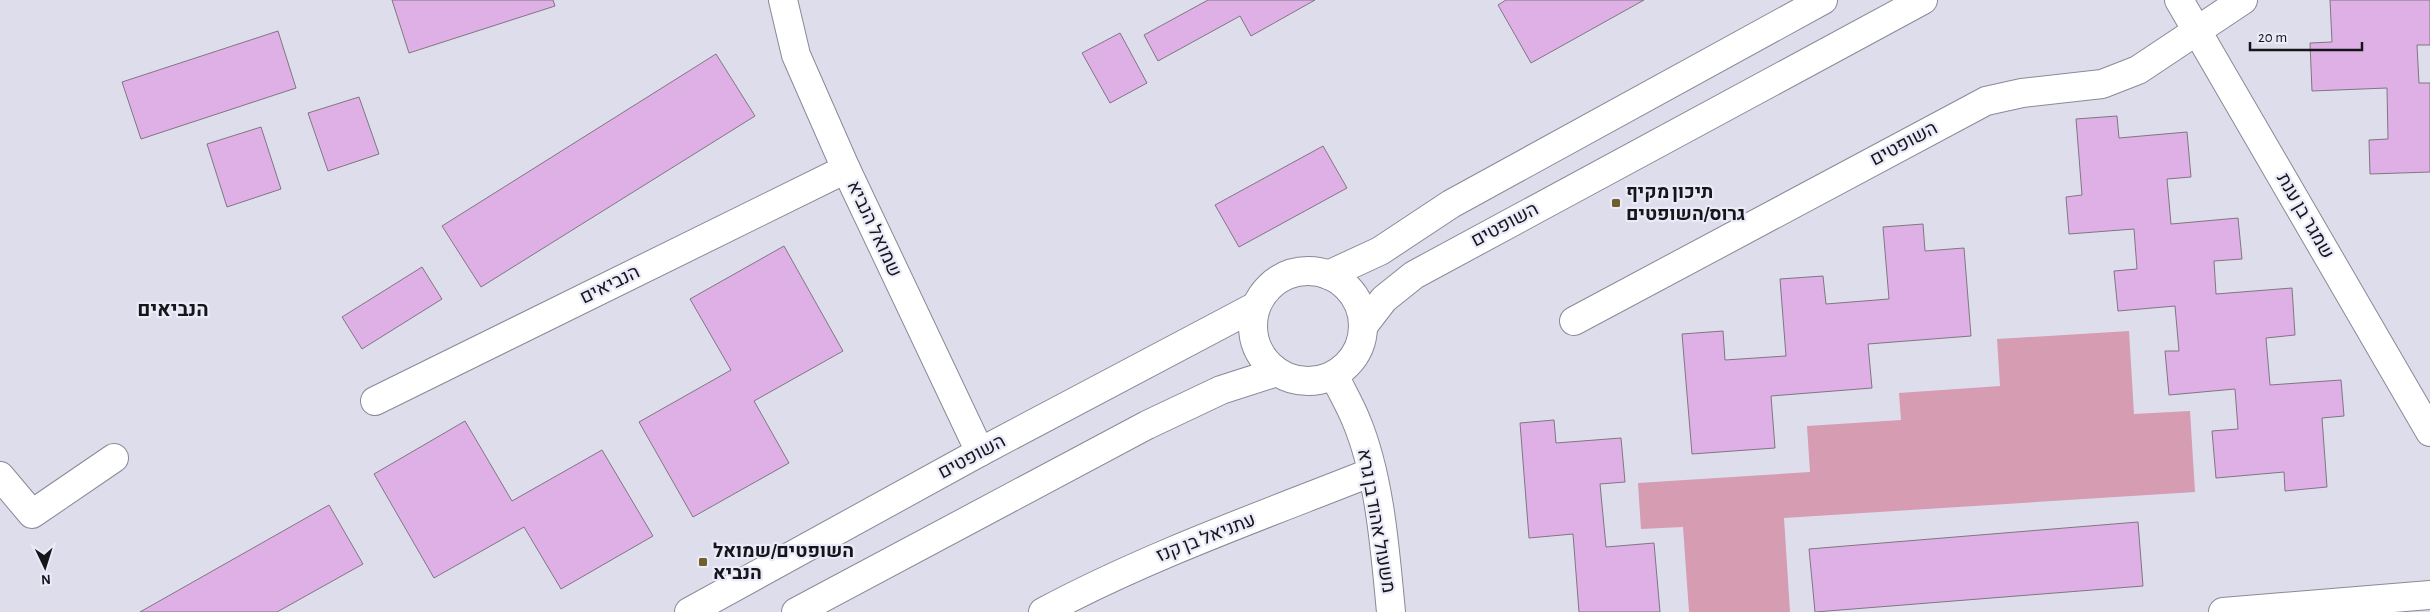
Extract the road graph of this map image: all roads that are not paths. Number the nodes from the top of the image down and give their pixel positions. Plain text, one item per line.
1 (783, 0) edge
2 (1823, 0) edge
3 (1923, 0) edge
4 (2179, 0) edge
5 (2243, 0) edge
6 (2198, 30) junction
7 (846, 169) junction
8 (1328, 275) junction
9 (1256, 306) junction
10 (1574, 321) dead end
11 (1364, 324) junction
12 (1277, 372) junction
13 (1334, 375) junction
14 (374, 401) dead end
15 (2430, 432) edge
16 (980, 452) junction
17 (114, 458) dead end
18 (1372, 472) junction
19 (0, 476) edge
20 (2430, 595) edge
21 (689, 612) edge
22 (796, 612) edge
23 (1043, 612) edge
24 (1391, 612) edge
25 (2223, 612) edge

1 - 7 street, שמואל הנביא
2 - 8 street
3 - 11 street, השופטים
4 - 6 street, שמגר בן ענת
5 - 6 street, השופטים
6 - 10 street, השופטים
6 - 15 street, שמגר בן ענת
7 - 14 street, הנביאים
7 - 16 street, שמואל הנביא
8 - 9 street
8 - 11 street
9 - 12 street
9 - 16 street, השופטים
11 - 13 street
12 - 13 street
12 - 22 street
13 - 18 street, משעול אהוד בן גרא
16 - 21 street, השופטים
17 - 19 street
18 - 23 street, עתניאל בן קנז
18 - 24 street, משעול אהוד בן גרא
20 - 25 street

